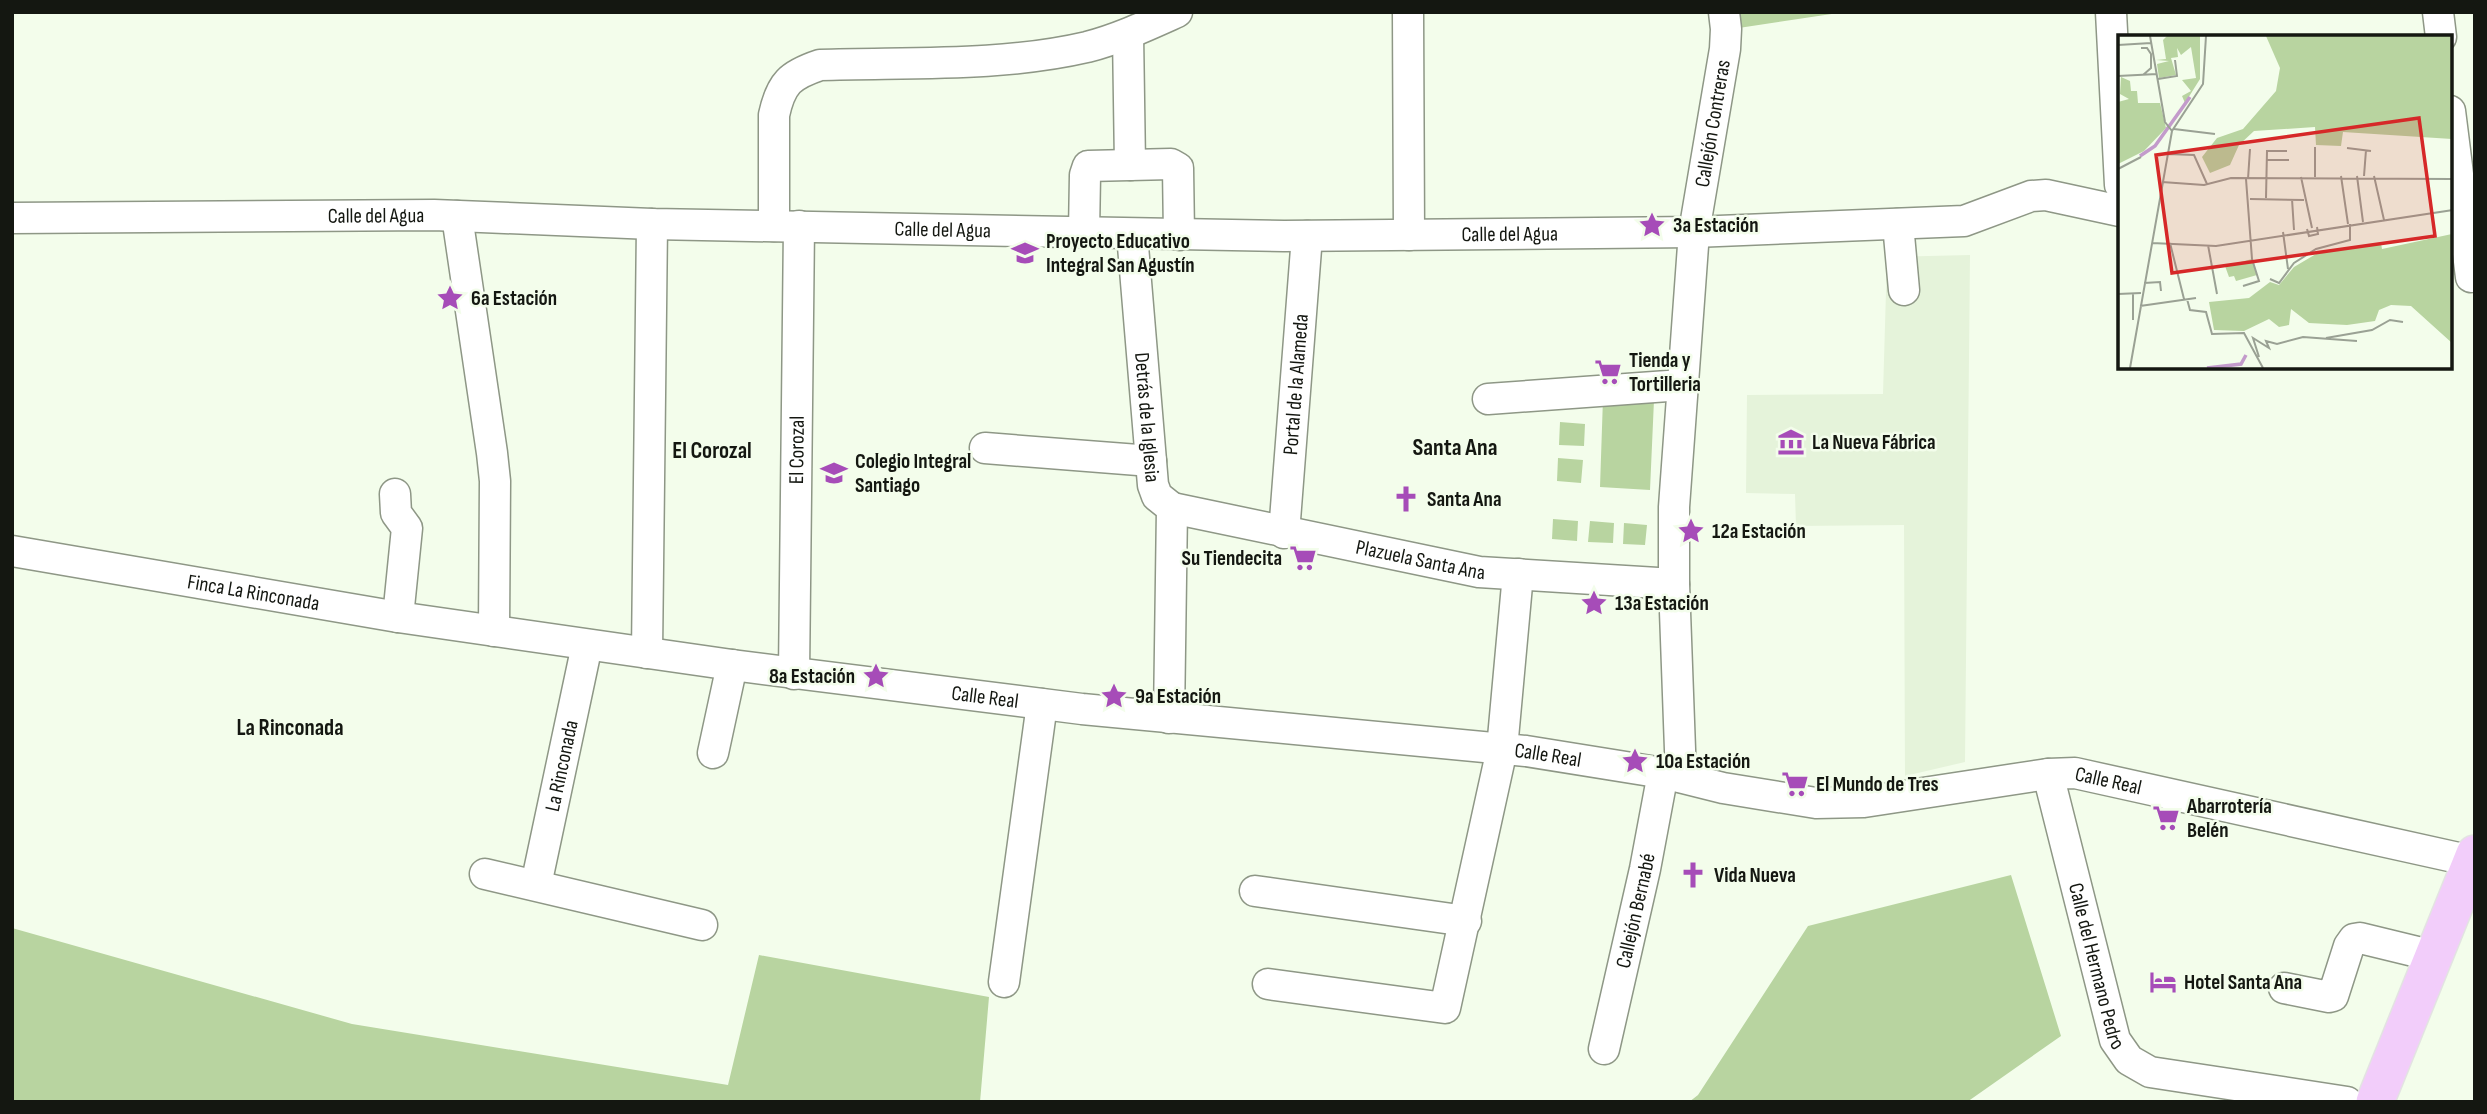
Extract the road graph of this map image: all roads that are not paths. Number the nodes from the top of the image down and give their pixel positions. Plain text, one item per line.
1 (1177, 12) edge
2 (1408, 12) edge
3 (1724, 12) edge
4 (2111, 12) edge
5 (2438, 12) edge
6 (1128, 34) junction
7 (2441, 35) edge
8 (2452, 133) edge
9 (2118, 163) edge
10 (1130, 165) junction
11 (2118, 211) edge
12 (457, 216) junction
13 (12, 218) edge
14 (652, 224) junction
15 (1898, 224) junction
16 (786, 226) junction
17 (1694, 232) junction
18 (1084, 233) junction
19 (1132, 234) junction
20 (1179, 235) junction
21 (1409, 235) junction
22 (1307, 236) junction
23 (2465, 276) edge
24 (1904, 290) dead end
25 (1682, 385) junction
26 (1488, 399) dead end
27 (985, 448) dead end
28 (1151, 461) junction
29 (395, 494) dead end
30 (1172, 508) junction
31 (1284, 533) junction
32 (12, 551) edge
33 (1518, 574) junction
34 (1674, 584) junction
35 (398, 617) junction
36 (494, 631) junction
37 (601, 647) junction
38 (647, 653) junction
39 (732, 665) junction
40 (794, 674) junction
41 (1042, 704) junction
42 (1169, 718) junction
43 (1502, 749) junction
44 (713, 752) dead end
45 (2048, 774) junction
46 (1672, 775) junction
47 (2474, 857) edge
48 (485, 874) dead end
49 (536, 885) junction
50 (1255, 891) dead end
51 (1466, 921) junction
52 (702, 925) dead end
53 (2434, 956) junction
54 (1004, 982) dead end
55 (1268, 984) dead end
56 (2284, 988) dead end
57 (1604, 1049) dead end
58 (2347, 1102) edge
59 (2375, 1102) edge

1 - 6 street, El Corozal
2 - 21 street
3 - 17 street, Callejón Contreras
4 - 9 street
5 - 7 street
6 - 10 street
6 - 16 street, El Corozal
8 - 23 street
10 - 18 street
10 - 20 street
11 - 15 street, Calle del Agua
12 - 13 street, Calle del Agua
12 - 14 street, Calle del Agua
12 - 36 street
14 - 16 street, Calle del Agua
14 - 38 street
15 - 17 street, Calle del Agua
15 - 24 street
16 - 18 street, Calle del Agua
16 - 40 street, El Corozal
17 - 21 street, Calle del Agua
17 - 25 street
18 - 19 street, Calle del Agua
19 - 20 street, Calle del Agua
19 - 28 street, Detrás de la Iglesia
20 - 22 street, Calle del Agua
21 - 22 street, Calle del Agua
22 - 31 street, Portal de la Alameda
25 - 26 street
25 - 34 street
27 - 28 street
28 - 30 street, Detrás de la Iglesia
29 - 35 street
30 - 31 street, Plazuela Santa Ana
30 - 42 street, Detrás de la Iglesia
31 - 33 street, Plazuela Santa Ana
32 - 35 street, Finca La Rinconada
33 - 34 street, Plazuela Santa Ana
33 - 43 street
34 - 46 street
35 - 36 street, Finca La Rinconada
36 - 37 street
37 - 38 street, Calle Real
37 - 49 street, La Rinconada
38 - 39 street, Calle Real
39 - 40 street, Calle Real
39 - 44 street
40 - 41 street, Calle Real
41 - 42 street, Calle Real
41 - 54 street
42 - 43 street, Calle Real
43 - 46 street, Calle Real
43 - 51 street
45 - 46 street, Calle Real
45 - 47 street, Calle Real
45 - 58 street, Calle del Hermano Pedro
46 - 57 street, Callejón Bernabé
47 - 53 main road
48 - 49 street
49 - 52 street
50 - 51 street
51 - 55 street
53 - 56 street
53 - 59 main road

